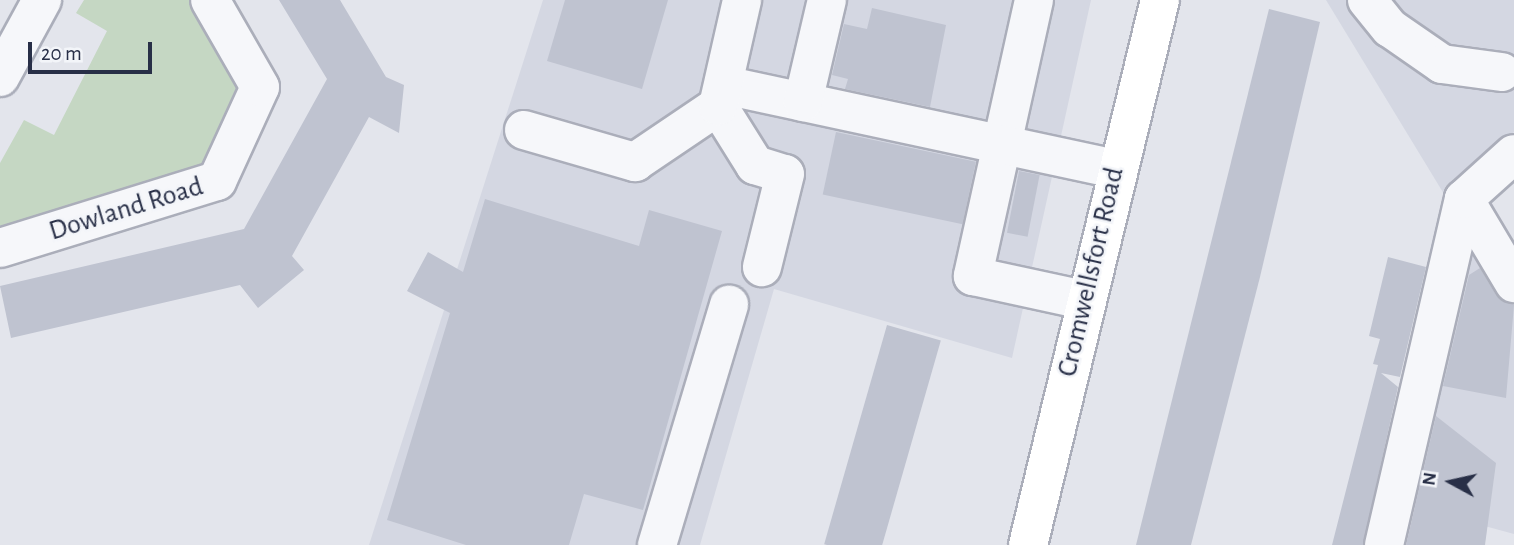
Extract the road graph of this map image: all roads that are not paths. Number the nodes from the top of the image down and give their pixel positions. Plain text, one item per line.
1 (42, 0) edge
2 (210, 0) edge
3 (742, 0) edge
4 (827, 0) edge
5 (1034, 0) edge
6 (1160, 0) edge
7 (1367, 0) edge
8 (1501, 72) dead end
9 (0, 77) edge
10 (721, 95) junction
11 (803, 102) junction
12 (524, 130) dead end
13 (1001, 145) junction
14 (1514, 154) edge
15 (1115, 169) junction
16 (1465, 199) junction
17 (0, 248) edge
18 (762, 267) dead end
19 (1514, 283) edge
20 (1084, 300) junction
21 (729, 305) dead end
22 (657, 545) edge
23 (1028, 545) edge
24 (1384, 545) edge

1 - 9 street
2 - 17 street, Dowland Road
3 - 10 street
4 - 11 street
5 - 13 street
6 - 15 main road, Cromwellsfort Road
7 - 8 street
10 - 11 street
10 - 12 street
10 - 18 street
11 - 13 street
13 - 15 street
13 - 20 street
14 - 16 street
15 - 20 main road, Cromwellsfort Road
16 - 19 street
16 - 24 street
20 - 23 main road, Cromwellsfort Road
21 - 22 street

